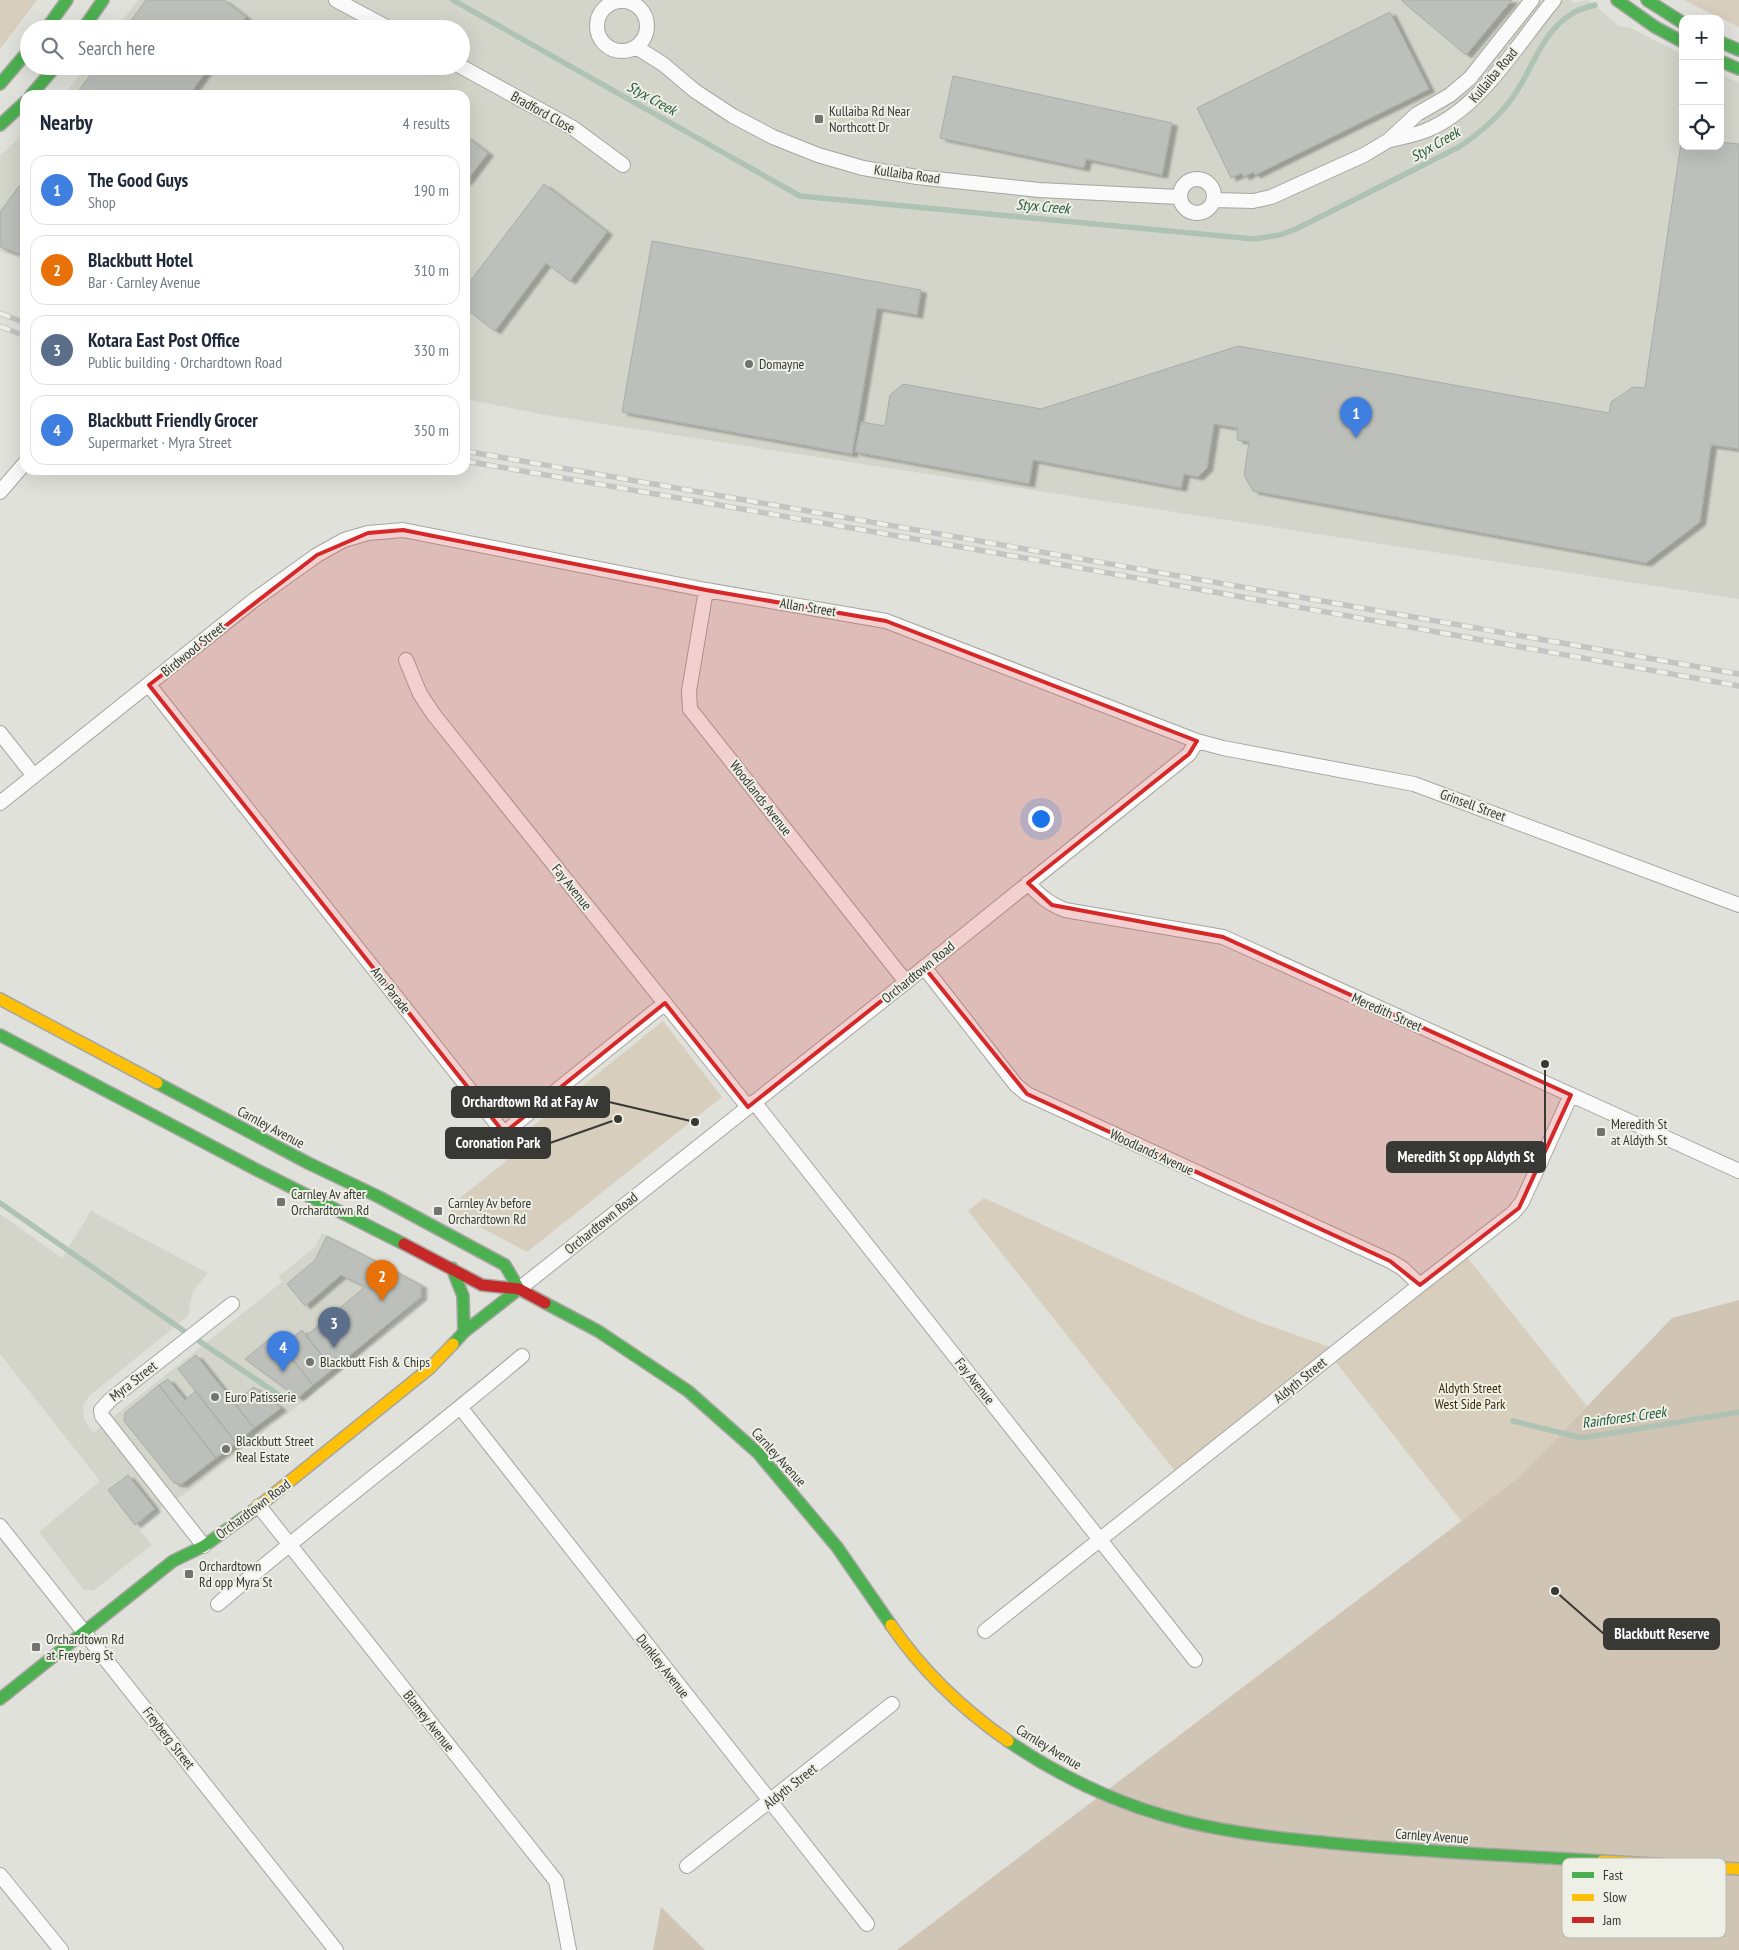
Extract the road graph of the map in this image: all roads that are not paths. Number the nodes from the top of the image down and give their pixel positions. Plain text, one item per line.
1 (67, 0) edge
2 (103, 0) edge
3 (336, 0) edge
4 (618, 0) edge
5 (1532, 0) edge
6 (1554, 0) edge
7 (1616, 0) edge
8 (1651, 3) edge
9 (602, 4) edge
10 (53, 20) edge
11 (89, 20) edge
12 (373, 20) edge
13 (1679, 20) edge
14 (647, 30) junction
15 (1679, 40) edge
16 (1724, 44) edge
17 (636, 47) junction
18 (1739, 50) edge
19 (20, 61) edge
20 (1724, 63) edge
21 (663, 64) junction
22 (1739, 69) edge
23 (470, 71) edge
24 (48, 75) edge
25 (0, 84) edge
26 (35, 90) edge
27 (20, 107) edge
28 (0, 125) edge
29 (1390, 140) junction
30 (623, 165) dead end
31 (1179, 197) junction
32 (1214, 200) junction
33 (20, 469) edge
34 (0, 492) edge
35 (403, 530) joint
36 (706, 590) junction
37 (406, 660) dead end
38 (149, 684) junction
39 (0, 733) edge
40 (1197, 741) junction
41 (34, 776) junction
42 (0, 803) edge
43 (1028, 883) junction
44 (1739, 904) edge
45 (924, 967) junction
46 (906, 982) junction
47 (0, 999) edge
48 (665, 1003) junction
49 (0, 1035) edge
50 (1570, 1096) junction
51 (751, 1104) junction
52 (1739, 1171) edge
53 (452, 1268) junction
54 (1420, 1285) junction
55 (519, 1289) junction
56 (232, 1304) dead end
57 (464, 1332) junction
58 (522, 1356) dead end
59 (460, 1407) junction
60 (259, 1506) junction
61 (0, 1526) edge
62 (1100, 1539) junction
63 (288, 1544) junction
64 (204, 1546) junction
65 (218, 1604) dead end
66 (985, 1631) dead end
67 (84, 1632) junction
68 (1196, 1660) dead end
69 (0, 1699) edge
70 (892, 1704) dead end
71 (770, 1802) junction
72 (1567, 1858) edge
73 (687, 1866) dead end
74 (1726, 1867) edge
75 (1739, 1868) edge
76 (0, 1875) edge
77 (867, 1924) dead end
78 (61, 1950) edge
79 (336, 1950) edge
80 (568, 1950) edge

1 - 10 main road
2 - 11 main road
3 - 12 street
4 - 9 street, Kullaiba Road
4 - 14 street, Kullaiba Road
5 - 29 street, Kullaiba Road
6 - 29 street, Kullaiba Road
7 - 15 main road
8 - 13 main road
9 - 17 street, Kullaiba Road
14 - 17 street
14 - 21 street, Kullaiba Road
16 - 18 main road
17 - 21 street, Kullaiba Road
19 - 25 main road
20 - 22 main road
21 - 31 street, Kullaiba Road
23 - 30 street, Bradford Close
24 - 26 main road
27 - 28 main road
29 - 32 street, Kullaiba Road
31 - 32 street
31 - 32 street
33 - 34 street
35 - 36 street, Allan Street
35 - 38 street, Birdwood Street
36 - 40 street, Allan Street
36 - 46 street, Woodlands Avenue
37 - 48 street, Fay Avenue
38 - 41 street, Birdwood Street
38 - 48 street, Ann Parade
39 - 41 street
40 - 43 street, Orchardtown Road
40 - 44 street, Grinsell Street
41 - 42 street, Birdwood Street
43 - 45 street, Orchardtown Road
43 - 50 street, Meredith Street
45 - 46 street, Orchardtown Road
45 - 54 street, Woodlands Avenue
46 - 51 street, Orchardtown Road
47 - 55 main road, Carnley Avenue
48 - 51 street, Fay Avenue
49 - 53 main road, Carnley Avenue
50 - 52 street, Meredith Street
50 - 54 street, Aldyth Street
51 - 55 street, Orchardtown Road
51 - 62 street, Fay Avenue
53 - 55 main road, Carnley Avenue
53 - 57 main road
54 - 62 street, Aldyth Street
55 - 57 main road, Orchardtown Road
55 - 72 main road, Carnley Avenue
56 - 64 street, Myra Street
57 - 60 main road, Orchardtown Road
58 - 59 street
59 - 63 street
59 - 71 street, Dunkley Avenue
60 - 63 street, Blamey Avenue
60 - 64 main road, Orchardtown Road
61 - 67 street, Freyberg Street
62 - 66 street, Aldyth Street
62 - 68 street, Fay Avenue
63 - 65 street
63 - 80 street, Blamey Avenue
64 - 67 main road, Orchardtown Road
67 - 69 main road, Orchardtown Road
67 - 79 street, Freyberg Street
70 - 71 street, Aldyth Street
71 - 73 street, Aldyth Street
71 - 77 street, Dunkley Avenue
74 - 75 main road, Carnley Avenue
76 - 78 street

